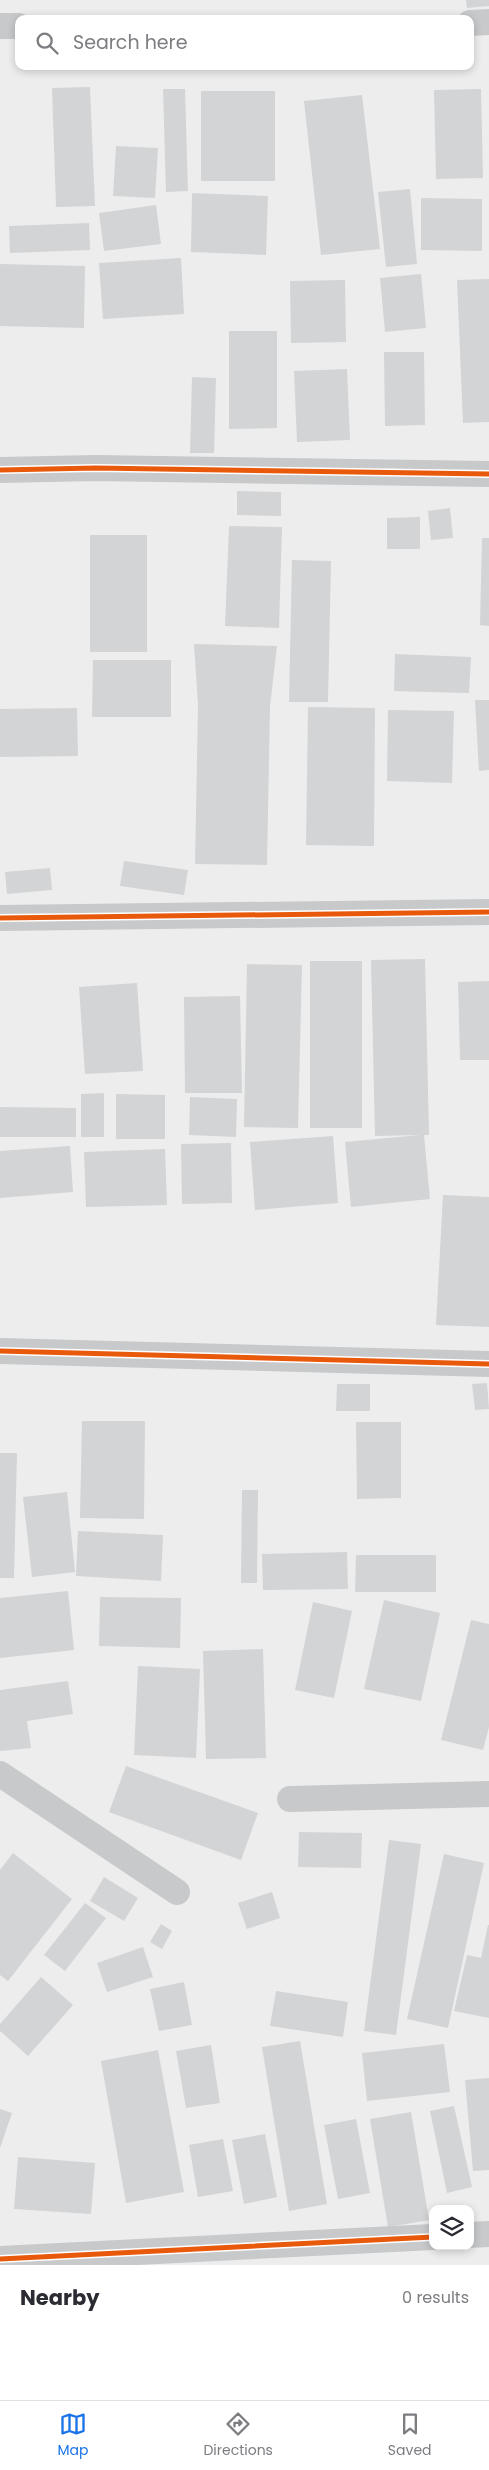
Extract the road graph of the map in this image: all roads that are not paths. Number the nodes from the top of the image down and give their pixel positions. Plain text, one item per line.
1 (489, 22) edge
2 (474, 23) edge
3 (0, 26) edge
4 (15, 26) edge
5 (0, 470) edge
6 (489, 474) edge
7 (489, 912) edge
8 (0, 918) edge
9 (0, 1351) edge
10 (489, 1364) edge
11 (0, 1774) edge
12 (489, 1794) edge
13 (290, 1799) dead end
14 (177, 1892) dead end
15 (489, 2234) edge
16 (474, 2235) edge
17 (429, 2237) edge
18 (0, 2259) edge

1 - 2 street
3 - 4 street
5 - 6 street
7 - 8 street
9 - 10 street
11 - 14 street
12 - 13 street
15 - 16 street
17 - 18 street

